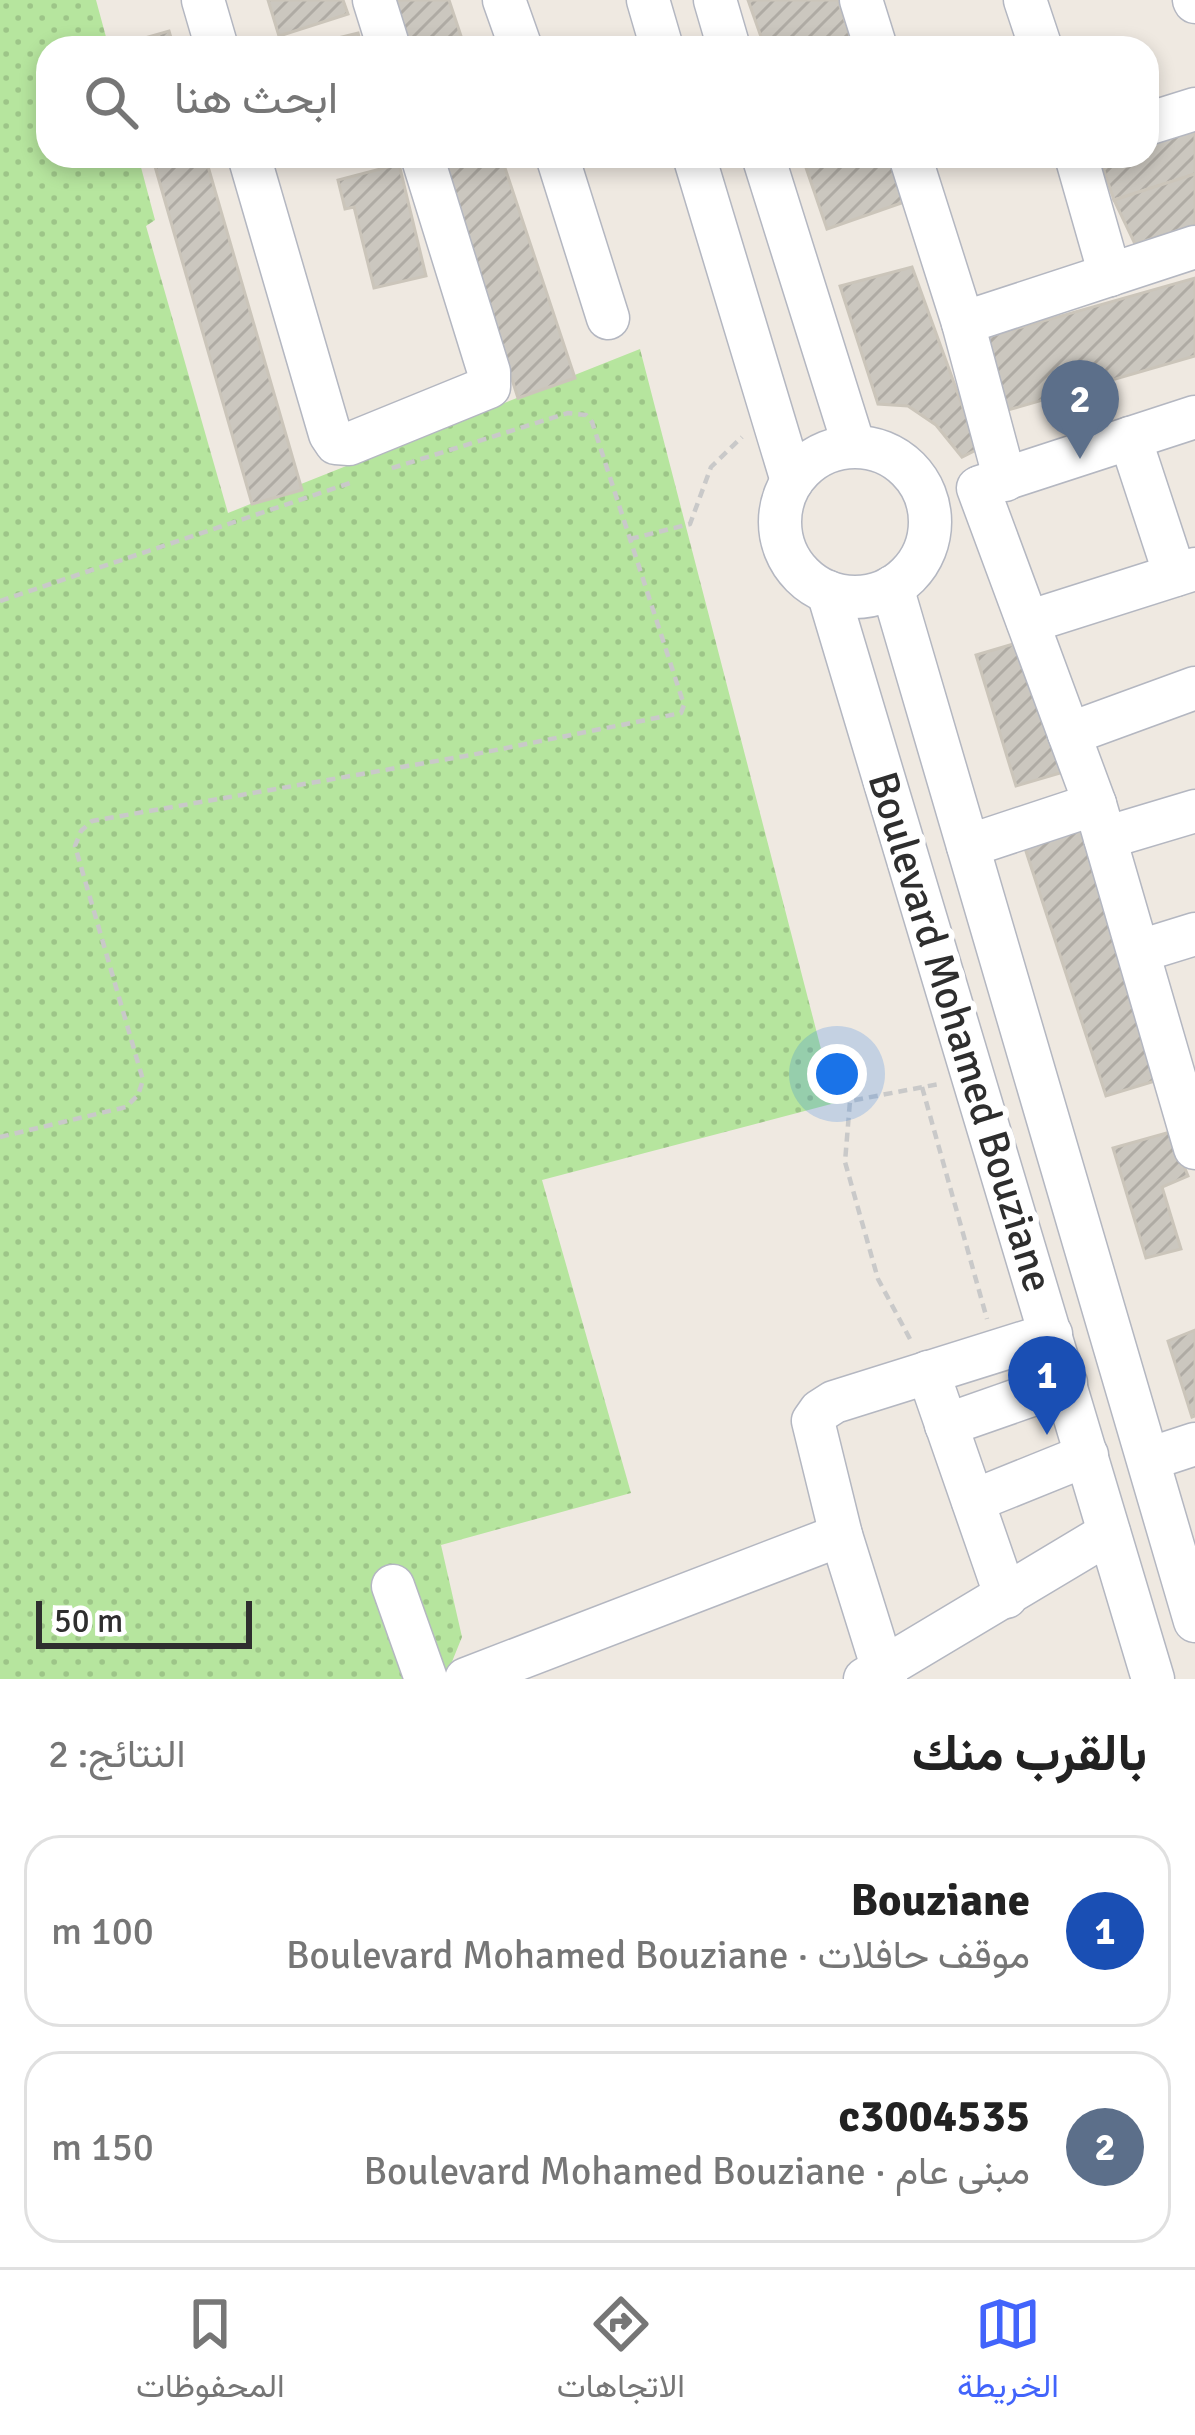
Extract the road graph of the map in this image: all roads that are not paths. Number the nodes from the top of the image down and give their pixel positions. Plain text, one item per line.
1 (203, 0) edge
2 (374, 0) edge
3 (504, 0) edge
4 (648, 0) edge
5 (715, 0) edge
6 (861, 0) edge
7 (1025, 0) edge
8 (214, 36) edge
9 (385, 36) edge
10 (516, 36) edge
11 (658, 36) edge
12 (726, 36) edge
13 (872, 36) edge
14 (1037, 36) edge
15 (1195, 109) edge
16 (1159, 120) edge
17 (252, 168) edge
18 (426, 168) edge
19 (561, 168) edge
20 (698, 168) edge
21 (767, 168) edge
22 (914, 168) edge
23 (1079, 168) edge
24 (1195, 247) edge
25 (1110, 275) junction
26 (608, 318) dead end
27 (963, 323) junction
28 (1195, 417) edge
29 (1130, 439) junction
30 (854, 446) junction
31 (792, 481) junction
32 (992, 484) junction
33 (927, 500) junction
34 (1185, 572) edge
35 (892, 587) junction
36 (828, 592) junction
37 (1028, 622) junction
38 (1195, 688) edge
39 (1069, 734) junction
40 (1195, 811) edge
41 (1100, 821) junction
42 (968, 846) junction
43 (1195, 934) edge
44 (1140, 951) junction
45 (1184, 1060) edge
46 (1195, 1148) edge
47 (1052, 1334) junction
48 (928, 1372) junction
49 (1066, 1383) junction
50 (946, 1425) junction
51 (1195, 1444) edge
52 (1087, 1456) junction
53 (1149, 1459) junction
54 (973, 1501) junction
55 (1109, 1533) junction
56 (841, 1534) junction
57 (393, 1586) dead end
58 (1006, 1597) junction
59 (1195, 1621) edge
60 (878, 1676) edge
61 (426, 1679) edge
62 (466, 1679) edge
63 (1153, 1679) edge

1 - 8 street
2 - 9 street
3 - 10 street
4 - 11 street
5 - 12 street
6 - 13 street
7 - 14 street
15 - 16 street
17 - 18 street
19 - 26 street
20 - 31 street
21 - 30 street
22 - 27 street
23 - 25 street
24 - 25 street
25 - 27 street
27 - 32 street
28 - 29 street
29 - 32 street
29 - 34 street
30 - 31 street
30 - 33 street
31 - 36 street
32 - 33 street
32 - 37 street
33 - 35 street
34 - 37 street
35 - 36 street
35 - 42 street, Boulevard Mohamed Bouziane
36 - 47 street, Boulevard Mohamed Bouziane
37 - 39 street
38 - 39 street
39 - 41 street
40 - 41 street
41 - 42 street
41 - 44 street
42 - 53 street, Boulevard Mohamed Bouziane
43 - 44 street
44 - 45 street
45 - 46 street
47 - 48 street
47 - 49 street, Boulevard Mohamed Bouziane
48 - 50 street
48 - 56 street
49 - 50 street
49 - 52 street, Boulevard Mohamed Bouziane
50 - 54 street
51 - 53 street
52 - 54 street
52 - 55 street, Boulevard Mohamed Bouziane
53 - 59 street, Boulevard Mohamed Bouziane
54 - 58 street
55 - 58 street
55 - 63 street, Boulevard Mohamed Bouziane
56 - 60 street
56 - 62 street
57 - 61 street
58 - 60 street

